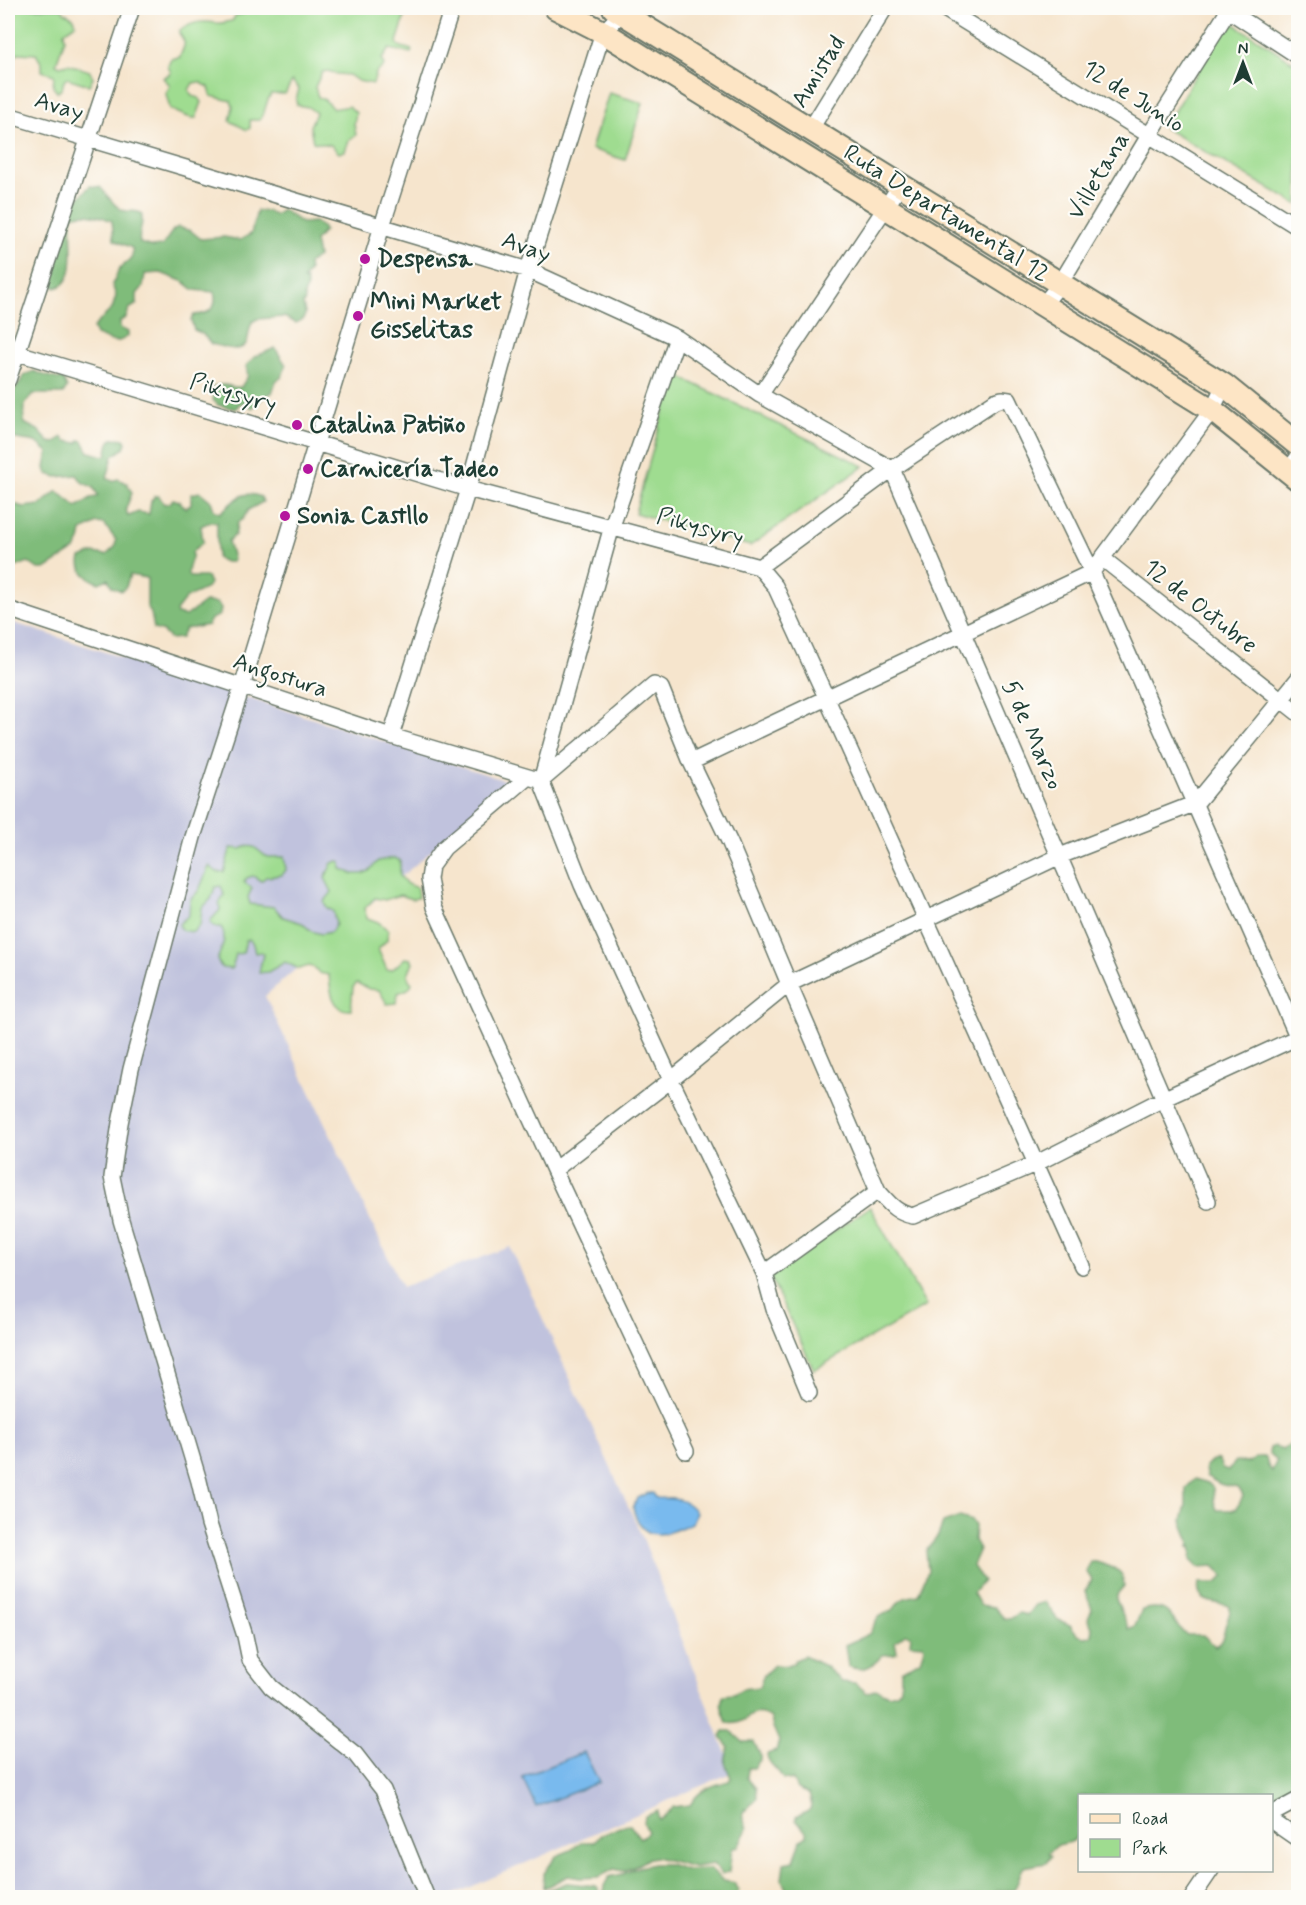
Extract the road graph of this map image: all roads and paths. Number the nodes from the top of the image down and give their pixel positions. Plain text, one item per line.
1 (132, 8) edge
2 (452, 8) edge
3 (556, 8) edge
4 (885, 8) edge
5 (943, 8) edge
6 (1228, 8) edge
7 (621, 9) edge
8 (603, 32) junction
9 (1299, 56) edge
10 (8, 115) edge
11 (810, 130) junction
12 (1150, 134) junction
13 (87, 138) junction
14 (900, 186) junction
15 (885, 208) junction
16 (382, 225) junction
17 (1299, 227) edge
18 (528, 270) junction
19 (1060, 284) junction
20 (1043, 305) junction
21 (677, 338) junction
22 (12, 352) edge
23 (8, 380) edge
24 (1224, 385) junction
25 (760, 394) junction
26 (1212, 410) junction
27 (316, 442) junction
28 (1299, 445) edge
29 (892, 469) junction
30 (1295, 469) edge
31 (468, 489) junction
32 (612, 526) junction
33 (1102, 558) junction
34 (759, 567) junction
35 (1092, 572) junction
36 (8, 609) edge
37 (962, 633) junction
38 (1299, 680) edge
39 (242, 687) junction
40 (826, 697) junction
41 (1282, 700) junction
42 (1299, 712) edge
43 (391, 736) junction
44 (691, 762) junction
45 (534, 779) junction
46 (1196, 803) junction
47 (1060, 856) junction
48 (924, 919) junction
49 (789, 984) junction
50 (1298, 1037) edge
51 (671, 1080) junction
52 (1163, 1099) junction
53 (1035, 1164) junction
54 (554, 1170) junction
55 (878, 1191) junction
56 (1208, 1201) dead end
57 (1082, 1266) dead end
58 (764, 1273) junction
59 (809, 1393) dead end
60 (686, 1451) dead end
61 (1299, 1800) edge
62 (1273, 1813) edge
63 (1273, 1822) edge
64 (1299, 1839) edge
65 (1210, 1872) edge
66 (426, 1898) edge
67 (1192, 1898) edge

1 - 13 street
2 - 16 street
3 - 8 main road, Ruta Departamental 12
4 - 11 street, Amistad
5 - 12 street, 12 de Junio
6 - 9 street
6 - 12 street, Villetana
7 - 8 street
7 - 11 main road, Ruta Departamental 12
8 - 15 main road, Ruta Departamental 12
8 - 18 street
10 - 13 street, Avay
11 - 14 main road, Ruta Departamental 12
12 - 17 street, 12 de Junio
12 - 19 street, Villetana
13 - 16 street, Avay
13 - 22 street
14 - 15 street
14 - 19 main road, Ruta Departamental 12
15 - 20 main road, Ruta Departamental 12
15 - 25 street
16 - 18 street, Avay
16 - 27 street
18 - 21 street, Avay
18 - 31 street
19 - 20 street, Villetana
19 - 24 main road, Ruta Departamental 12
20 - 26 main road, Ruta Departamental 12
21 - 25 street, Avay
21 - 32 street
22 - 23 street
22 - 27 street, Pikysyry
24 - 26 street
24 - 28 main road, Ruta Departamental 12
25 - 29 street, Avay
26 - 30 main road, Ruta Departamental 12
26 - 33 street
27 - 31 street, Pikysyry
27 - 39 street
29 - 34 street
29 - 35 street
29 - 37 street, 5 de Marzo
31 - 32 street, Pikysyry
31 - 43 street
32 - 34 street, Pikysyry
32 - 45 street
33 - 35 street
33 - 41 street, 12 de Octubre
34 - 40 street
35 - 37 street
35 - 46 street
36 - 39 street, Angostura
37 - 40 street
37 - 47 street, 5 de Marzo
38 - 41 street
39 - 43 street, Angostura
39 - 66 street
40 - 44 street
40 - 48 street
41 - 42 street, 12 de Octubre
41 - 46 street
43 - 45 street, Angostura
44 - 45 street
44 - 49 street
45 - 51 street
45 - 54 street
46 - 47 street
46 - 50 street
47 - 48 street
47 - 52 street, 5 de Marzo
48 - 49 street
48 - 53 street
49 - 51 street
49 - 55 street
50 - 52 street
51 - 54 street
51 - 58 street
52 - 53 street
52 - 56 street, 5 de Marzo
53 - 55 street
53 - 57 street
54 - 60 street
55 - 58 street
58 - 59 street
61 - 62 street
63 - 64 street
65 - 67 street

